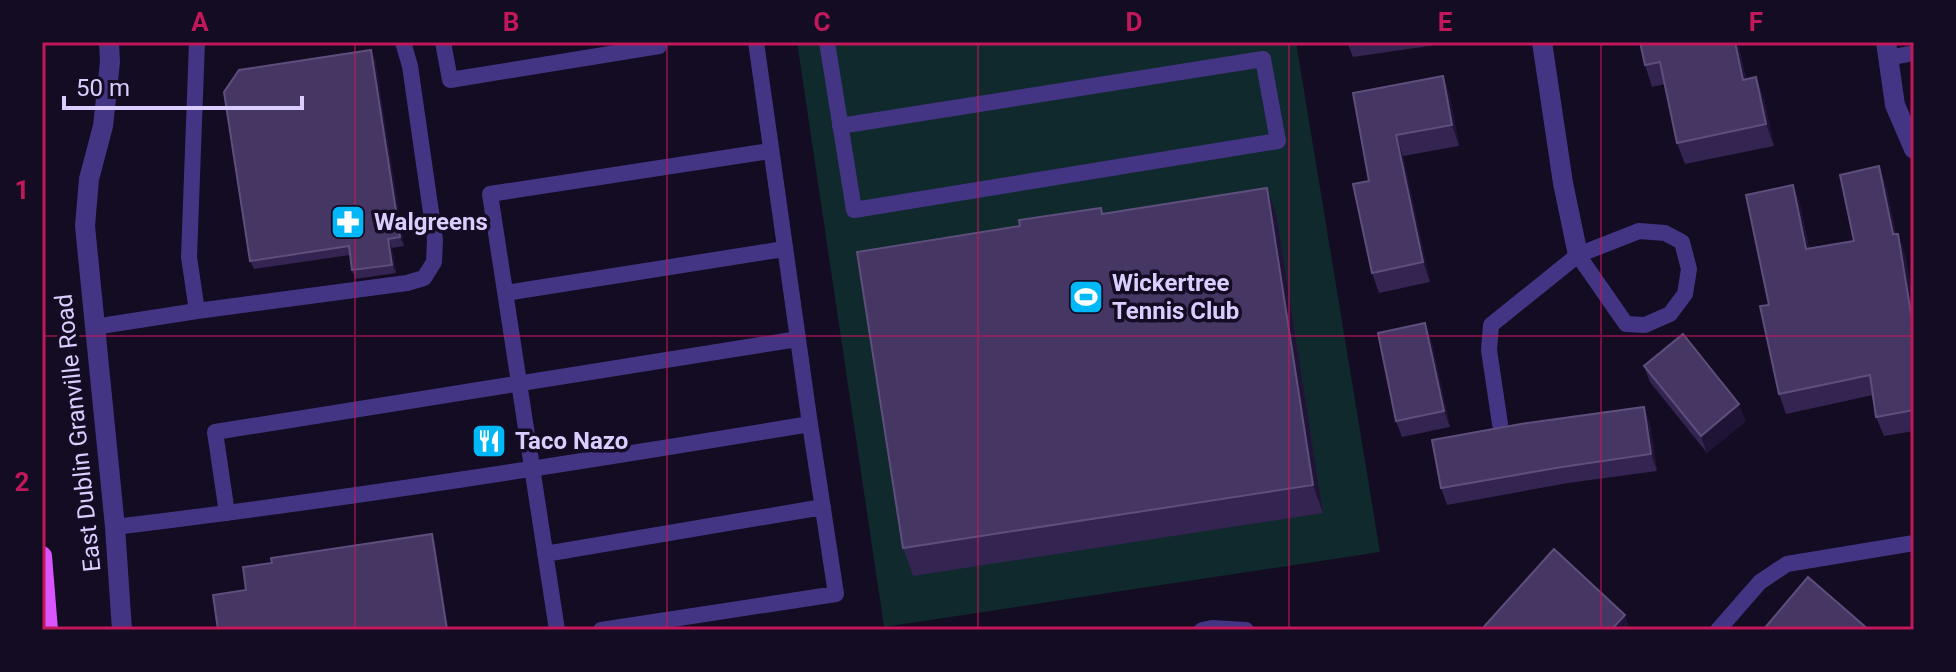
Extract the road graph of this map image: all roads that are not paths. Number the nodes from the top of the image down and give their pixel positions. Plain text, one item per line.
1 (109, 42) edge
2 (197, 42) edge
3 (403, 42) edge
4 (443, 42) edge
5 (658, 42) edge
6 (756, 42) edge
7 (827, 42) edge
8 (1542, 42) edge
9 (1887, 50) edge
10 (1914, 53) edge
11 (840, 126) junction
12 (1914, 149) edge
13 (770, 151) junction
14 (784, 249) junction
15 (1578, 255) junction
16 (506, 293) junction
17 (197, 311) junction
18 (94, 327) junction
19 (798, 339) junction
20 (519, 384) junction
21 (810, 424) junction
22 (1500, 424) edge
23 (532, 470) junction
24 (823, 507) junction
25 (227, 513) junction
26 (115, 527) junction
27 (1914, 543) edge
28 (545, 554) junction
29 (42, 556) edge
30 (48, 630) edge
31 (122, 630) edge
32 (557, 630) edge
33 (601, 630) edge
34 (1202, 630) edge
35 (1246, 630) edge
36 (1718, 630) edge

1 - 18 street, East Dublin Granville Road
2 - 17 lane
3 - 17 lane
4 - 5 lane
6 - 13 lane
7 - 11 lane
8 - 15 street
9 - 10 lane
9 - 12 street
11 - 11 lane
13 - 14 lane
13 - 16 lane
14 - 16 lane
14 - 19 lane
15 - 15 lane
15 - 22 lane
16 - 20 lane
17 - 18 lane
18 - 26 street, East Dublin Granville Road
19 - 20 lane
19 - 21 lane
20 - 23 lane
20 - 25 lane
21 - 23 lane
21 - 24 lane
23 - 25 lane
23 - 28 lane
24 - 28 lane
24 - 33 lane
25 - 26 lane
26 - 31 street, East Dublin Granville Road
27 - 36 lane
28 - 32 lane
29 - 30 main road, East Dublin Granville Road
34 - 35 lane

